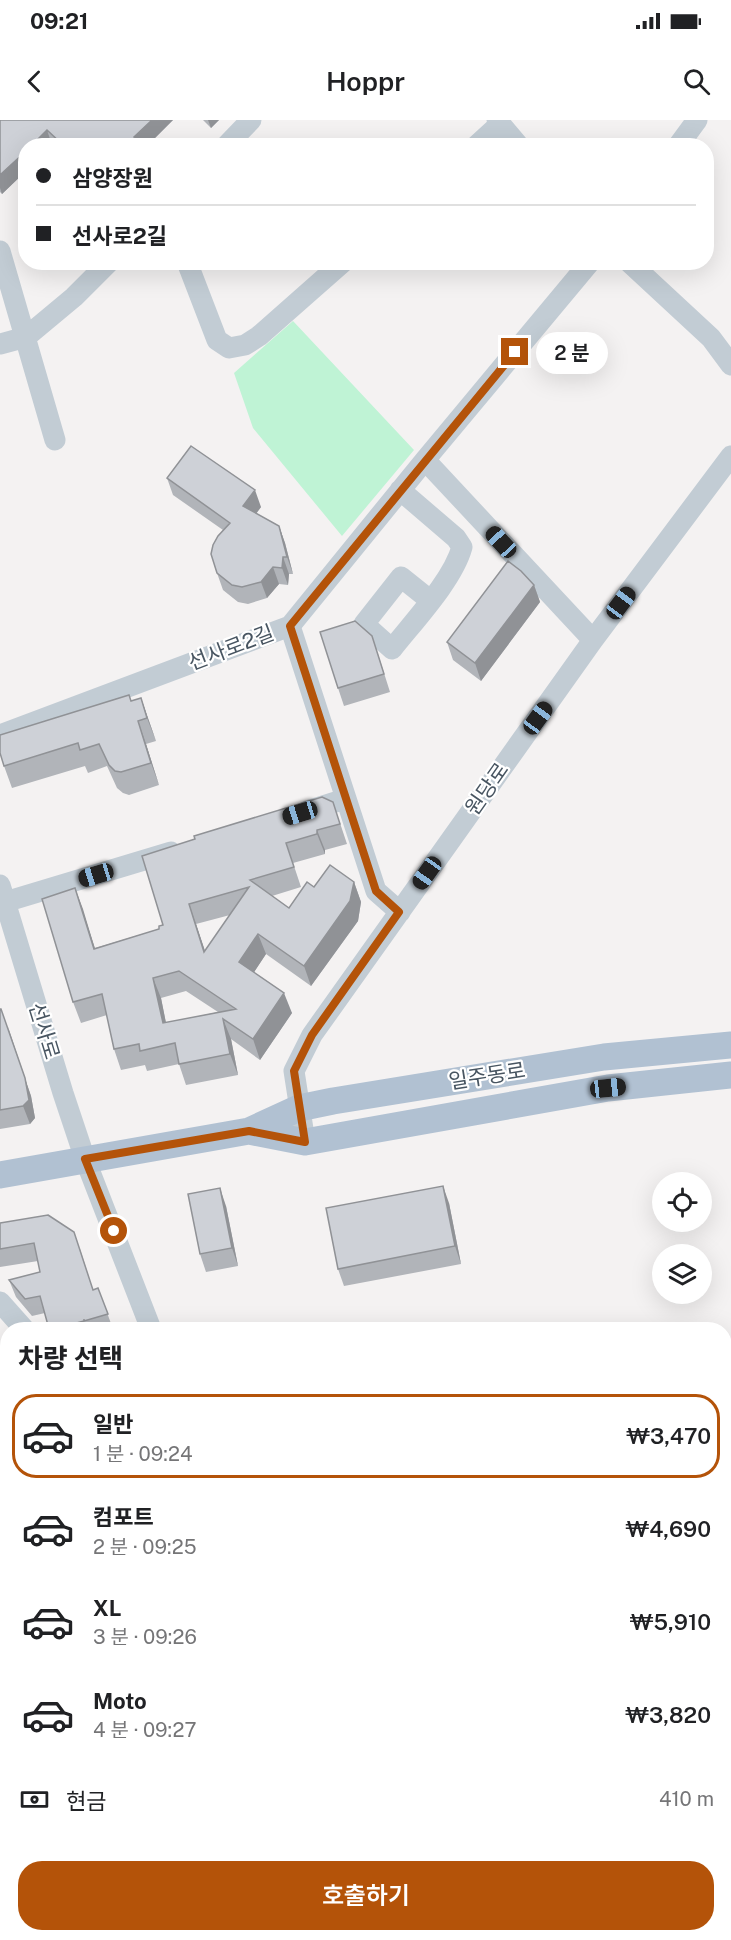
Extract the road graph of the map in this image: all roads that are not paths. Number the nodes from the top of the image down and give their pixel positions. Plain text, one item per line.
1 (251, 120) edge
2 (697, 120) edge
3 (499, 122) edge
4 (234, 138) edge
5 (484, 138) edge
6 (512, 138) edge
7 (684, 138) edge
8 (0, 251) edge
9 (101, 270) edge
10 (190, 270) edge
11 (334, 270) edge
12 (583, 270) edge
13 (638, 270) edge
14 (26, 337) junction
15 (0, 344) edge
16 (731, 365) edge
17 (55, 440) dead end
18 (731, 456) edge
19 (425, 460) junction
20 (400, 490) junction
21 (431, 601) dead end
22 (290, 626) junction
23 (593, 640) junction
24 (0, 735) edge
25 (345, 799) junction
26 (288, 816) edge
27 (187, 847) edge
28 (3, 894) edge
29 (399, 912) junction
30 (731, 1045) edge
31 (731, 1075) edge
32 (299, 1108) junction
33 (249, 1131) junction
34 (305, 1142) junction
35 (85, 1159) junction
36 (0, 1175) edge
37 (0, 1302) edge
38 (18, 1322) edge
39 (148, 1322) edge

1 - 4 street
2 - 7 street
3 - 5 street
3 - 6 street
8 - 14 street
9 - 14 street
10 - 11 street
12 - 19 street, 선사로2길
13 - 16 street
14 - 15 street
14 - 17 street
18 - 23 street, 원당로
19 - 20 street, 선사로2길
19 - 23 street
20 - 21 street
20 - 22 street, 선사로2길
22 - 24 street, 선사로2길
22 - 25 street
23 - 29 street, 원당로
25 - 26 street
25 - 29 street
27 - 28 street, 선사로
28 - 35 street, 선사로
29 - 32 street, 원당로
30 - 32 main road, 일주동로
31 - 34 main road, 일주동로
32 - 33 main road, 일주동로
32 - 34 street, 원당로
33 - 34 main road, 일주동로
33 - 35 main road, 일주동로
35 - 36 main road, 일주동로
35 - 39 street, 선사로
37 - 38 street

